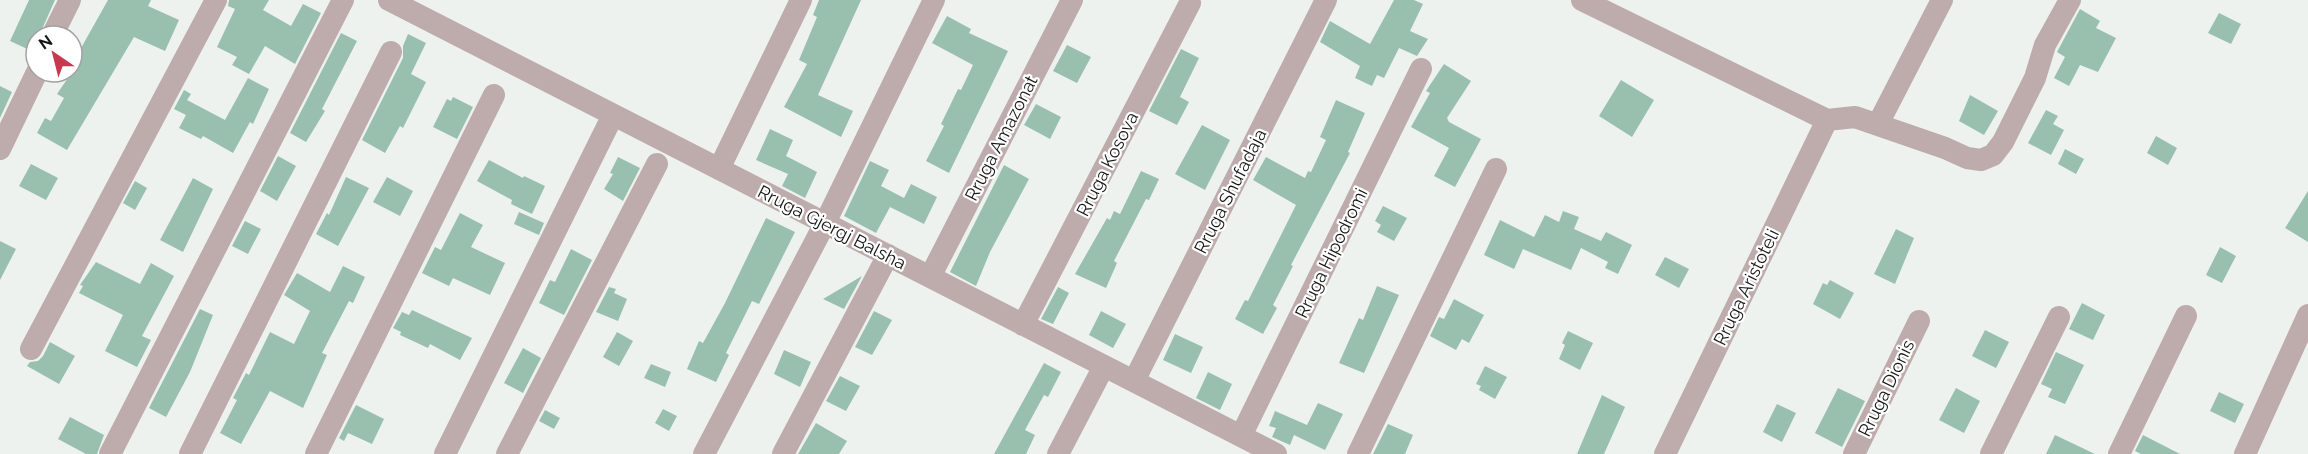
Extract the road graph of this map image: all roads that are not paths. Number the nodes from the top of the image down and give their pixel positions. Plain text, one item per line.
1 (70, 0) edge
2 (216, 0) edge
3 (343, 0) edge
4 (388, 0) edge
5 (801, 0) edge
6 (934, 0) edge
7 (1072, 0) edge
8 (1326, 0) edge
9 (1582, 0) edge
10 (1942, 0) edge
11 (2070, 0) edge
12 (1190, 3) dead end
13 (58, 24) edge
14 (390, 52) dead end
15 (1421, 69) dead end
16 (31, 84) edge
17 (494, 95) dead end
18 (613, 115) junction
19 (1827, 120) junction
20 (1878, 124) junction
21 (0, 150) edge
22 (657, 164) dead end
23 (719, 169) junction
24 (1496, 169) dead end
25 (825, 223) junction
26 (888, 255) junction
27 (930, 277) junction
28 (2308, 315) edge
29 (2186, 316) dead end
30 (2059, 317) dead end
31 (1919, 321) dead end
32 (1023, 325) junction
33 (31, 349) dead end
34 (1104, 366) junction
35 (1134, 381) junction
36 (1241, 436) junction
37 (110, 454) edge
38 (190, 454) edge
39 (316, 454) edge
40 (445, 454) edge
41 (507, 454) edge
42 (704, 454) edge
43 (783, 454) edge
44 (1058, 454) edge
45 (1276, 454) edge
46 (1358, 454) edge
47 (1665, 454) edge
48 (1854, 454) edge
49 (1990, 454) edge
50 (2119, 454) edge
51 (2246, 454) edge

1 - 13 street
2 - 33 street
3 - 37 street
4 - 18 street, Rruga Gjergj Balsha
5 - 23 street
6 - 25 street
7 - 27 street, Rruga Amazonat
8 - 35 street, Rruga Shufadaja
9 - 19 street
10 - 20 street
11 - 20 street
12 - 32 street, Rruga Kosova
14 - 38 street
15 - 36 street, Rruga Hipodromi
16 - 21 street
17 - 39 street
18 - 23 street, Rruga Gjergj Balsha
18 - 40 street
19 - 20 street
19 - 47 street, Rruga Aristoteli
22 - 41 street
23 - 25 street, Rruga Gjergj Balsha
24 - 46 street
25 - 26 street, Rruga Gjergj Balsha
25 - 42 street
26 - 27 street, Rruga Gjergj Balsha
26 - 43 street
27 - 32 street, Rruga Gjergj Balsha
28 - 51 street
29 - 50 street
30 - 49 street
31 - 48 street, Rruga Dionis
32 - 34 street, Rruga Gjergj Balsha
34 - 35 street, Rruga Gjergj Balsha
34 - 44 street
35 - 36 street, Rruga Gjergj Balsha
36 - 45 street, Rruga Gjergj Balsha

